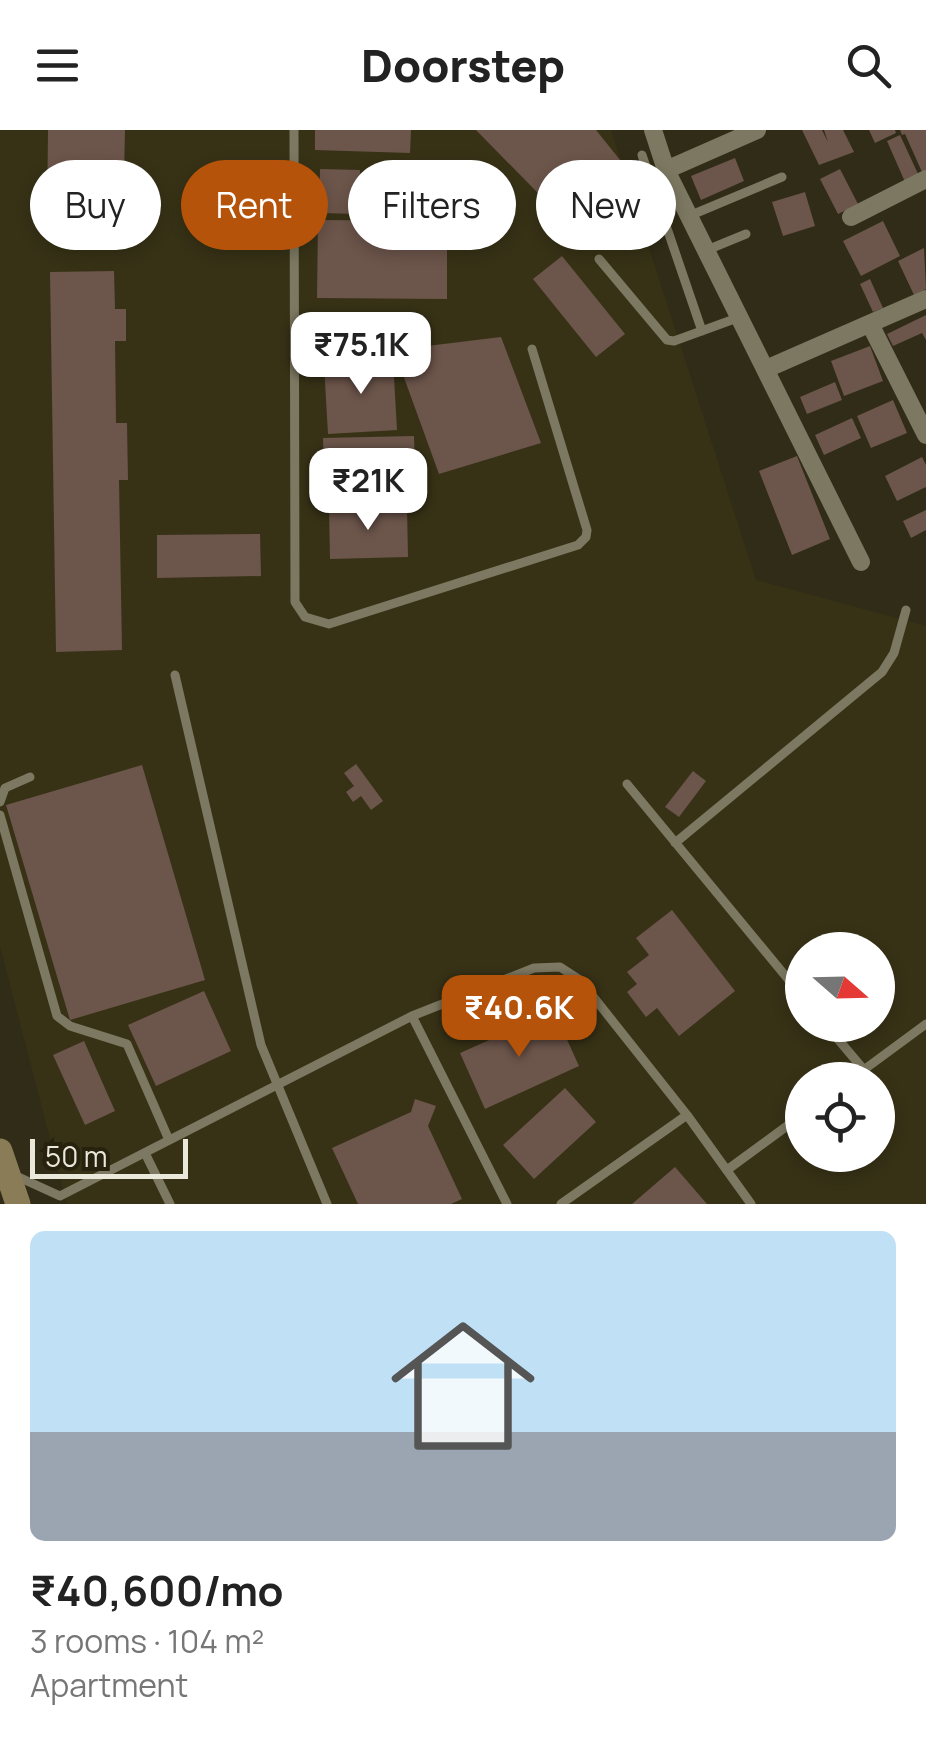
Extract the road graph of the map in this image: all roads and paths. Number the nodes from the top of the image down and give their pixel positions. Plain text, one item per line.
1 (294, 130) edge
2 (653, 130) edge
3 (757, 130) edge
4 (642, 155) dead end
5 (663, 160) edge
6 (676, 166) edge
7 (782, 177) dead end
8 (926, 179) edge
9 (676, 190) edge
10 (689, 216) junction
11 (850, 217) dead end
12 (746, 234) dead end
13 (706, 251) junction
14 (599, 259) dead end
15 (926, 300) edge
16 (740, 317) junction
17 (870, 324) junction
18 (702, 331) junction
19 (532, 349) dead end
20 (766, 369) junction
21 (926, 435) edge
22 (861, 562) dead end
23 (906, 610) dead end
24 (175, 675) dead end
25 (30, 777) dead end
26 (627, 784) dead end
27 (0, 802) edge
28 (0, 816) edge
29 (675, 843) junction
30 (785, 976) edge
31 (412, 1016) junction
32 (926, 1024) edge
33 (840, 1042) edge
34 (857, 1062) edge
35 (875, 1062) edge
36 (279, 1086) junction
37 (687, 1116) junction
38 (785, 1128) edge
39 (169, 1140) junction
40 (145, 1153) junction
41 (3, 1161) edge
42 (728, 1170) junction
43 (58, 1200) edge
44 (18, 1204) edge
45 (170, 1204) edge
46 (327, 1204) edge
47 (507, 1204) edge
48 (561, 1204) edge
49 (752, 1204) edge

1 - 19 lane
2 - 5 street
3 - 6 street
4 - 18 lane
7 - 10 lane
8 - 11 street
9 - 10 street
10 - 13 street
12 - 13 lane
13 - 16 street
14 - 18 lane
15 - 17 street
16 - 18 lane
16 - 20 street
17 - 20 street
17 - 21 street
20 - 22 street
23 - 29 lane
24 - 36 lane
25 - 27 lane
26 - 29 lane
28 - 39 lane
29 - 30 lane
31 - 36 lane
31 - 37 lane
31 - 47 lane
32 - 35 lane
33 - 34 lane
36 - 39 lane
36 - 46 lane
37 - 42 lane
37 - 48 lane
38 - 42 lane
39 - 40 lane
40 - 43 lane
40 - 45 lane
41 - 43 lane
41 - 44 street
42 - 49 lane

